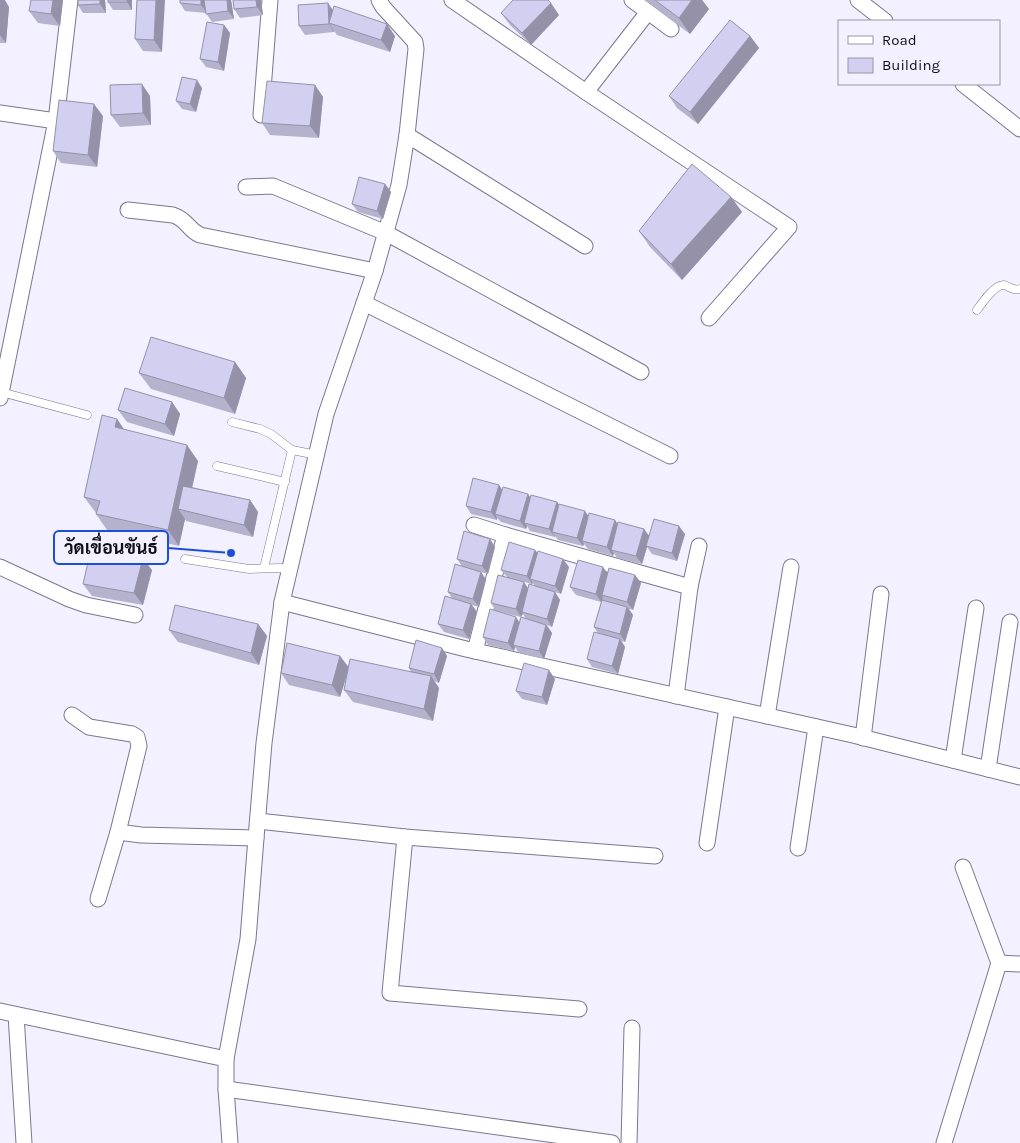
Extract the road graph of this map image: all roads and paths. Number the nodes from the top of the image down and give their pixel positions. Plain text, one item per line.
1 (70, 0) edge
2 (270, 0) edge
3 (379, 0) edge
4 (452, 0) edge
5 (632, 0) edge
6 (858, 0) edge
7 (648, 12) junction
8 (883, 20) edge
9 (671, 29) dead end
10 (964, 85) edge
11 (586, 92) junction
12 (0, 113) edge
13 (261, 114) edge
14 (56, 121) junction
15 (1020, 129) edge
16 (407, 135) junction
17 (246, 187) dead end
18 (128, 210) dead end
19 (386, 233) junction
20 (585, 246) dead end
21 (375, 271) junction
22 (1020, 290) edge
23 (364, 303) junction
24 (976, 310) dead end
25 (708, 318) dead end
26 (641, 372) dead end
27 (1, 395) edge
28 (87, 415) dead end
29 (232, 422) dead end
30 (292, 450) junction
31 (317, 455) junction
32 (670, 456) dead end
33 (217, 466) dead end
34 (285, 482) junction
35 (474, 525) dead end
36 (505, 535) junction
37 (699, 546) dead end
38 (185, 559) dead end
39 (0, 567) edge
40 (791, 567) dead end
41 (264, 568) junction
42 (289, 570) junction
43 (690, 587) junction
44 (881, 594) dead end
45 (282, 602) junction
46 (976, 608) dead end
47 (136, 615) dead end
48 (1010, 622) dead end
49 (475, 651) junction
50 (676, 696) junction
51 (727, 707) junction
52 (72, 715) dead end
53 (767, 716) junction
54 (816, 727) junction
55 (863, 738) junction
56 (953, 760) junction
57 (988, 769) junction
58 (1020, 777) edge
59 (258, 821) junction
60 (118, 832) junction
61 (405, 836) junction
62 (256, 838) junction
63 (707, 843) dead end
64 (798, 848) dead end
65 (654, 856) dead end
66 (963, 867) dead end
67 (98, 899) dead end
68 (999, 963) junction
69 (1020, 964) edge
70 (579, 1008) dead end
71 (0, 1011) edge
72 (16, 1015) junction
73 (632, 1028) dead end
74 (226, 1059) junction
75 (226, 1089) junction
76 (24, 1143) edge
77 (230, 1143) edge
78 (612, 1143) edge
79 (629, 1143) edge
80 (944, 1143) edge

1 - 14 street
2 - 13 street
3 - 16 street
4 - 11 street
5 - 7 street
6 - 8 street
7 - 9 street
7 - 11 street
10 - 15 street
11 - 25 street
12 - 14 street
14 - 27 street
16 - 19 street
16 - 20 street
17 - 19 street
18 - 21 street
19 - 21 street
19 - 26 street
21 - 23 street
22 - 24 lane
23 - 31 street
23 - 32 street
27 - 28 lane
29 - 30 lane
30 - 31 lane
30 - 34 lane
31 - 42 street
33 - 34 lane
34 - 41 lane
35 - 36 street
36 - 43 street
36 - 49 street
37 - 43 street
38 - 41 lane
39 - 47 street
40 - 53 street
41 - 42 lane
42 - 45 street
43 - 50 street
44 - 55 street
45 - 49 street
45 - 59 street
46 - 56 street
48 - 57 street
49 - 50 street
50 - 51 street
51 - 53 street
51 - 63 street
52 - 60 street
53 - 54 street
54 - 55 street
54 - 64 street
55 - 56 street
56 - 57 street
57 - 58 street
59 - 61 street
59 - 62 street
60 - 62 street
60 - 67 street
61 - 65 street
61 - 70 street
62 - 74 street
66 - 68 street
68 - 69 street
68 - 80 street
71 - 72 street
72 - 74 street
72 - 76 street
73 - 79 street
74 - 75 street
75 - 77 street
75 - 78 street

